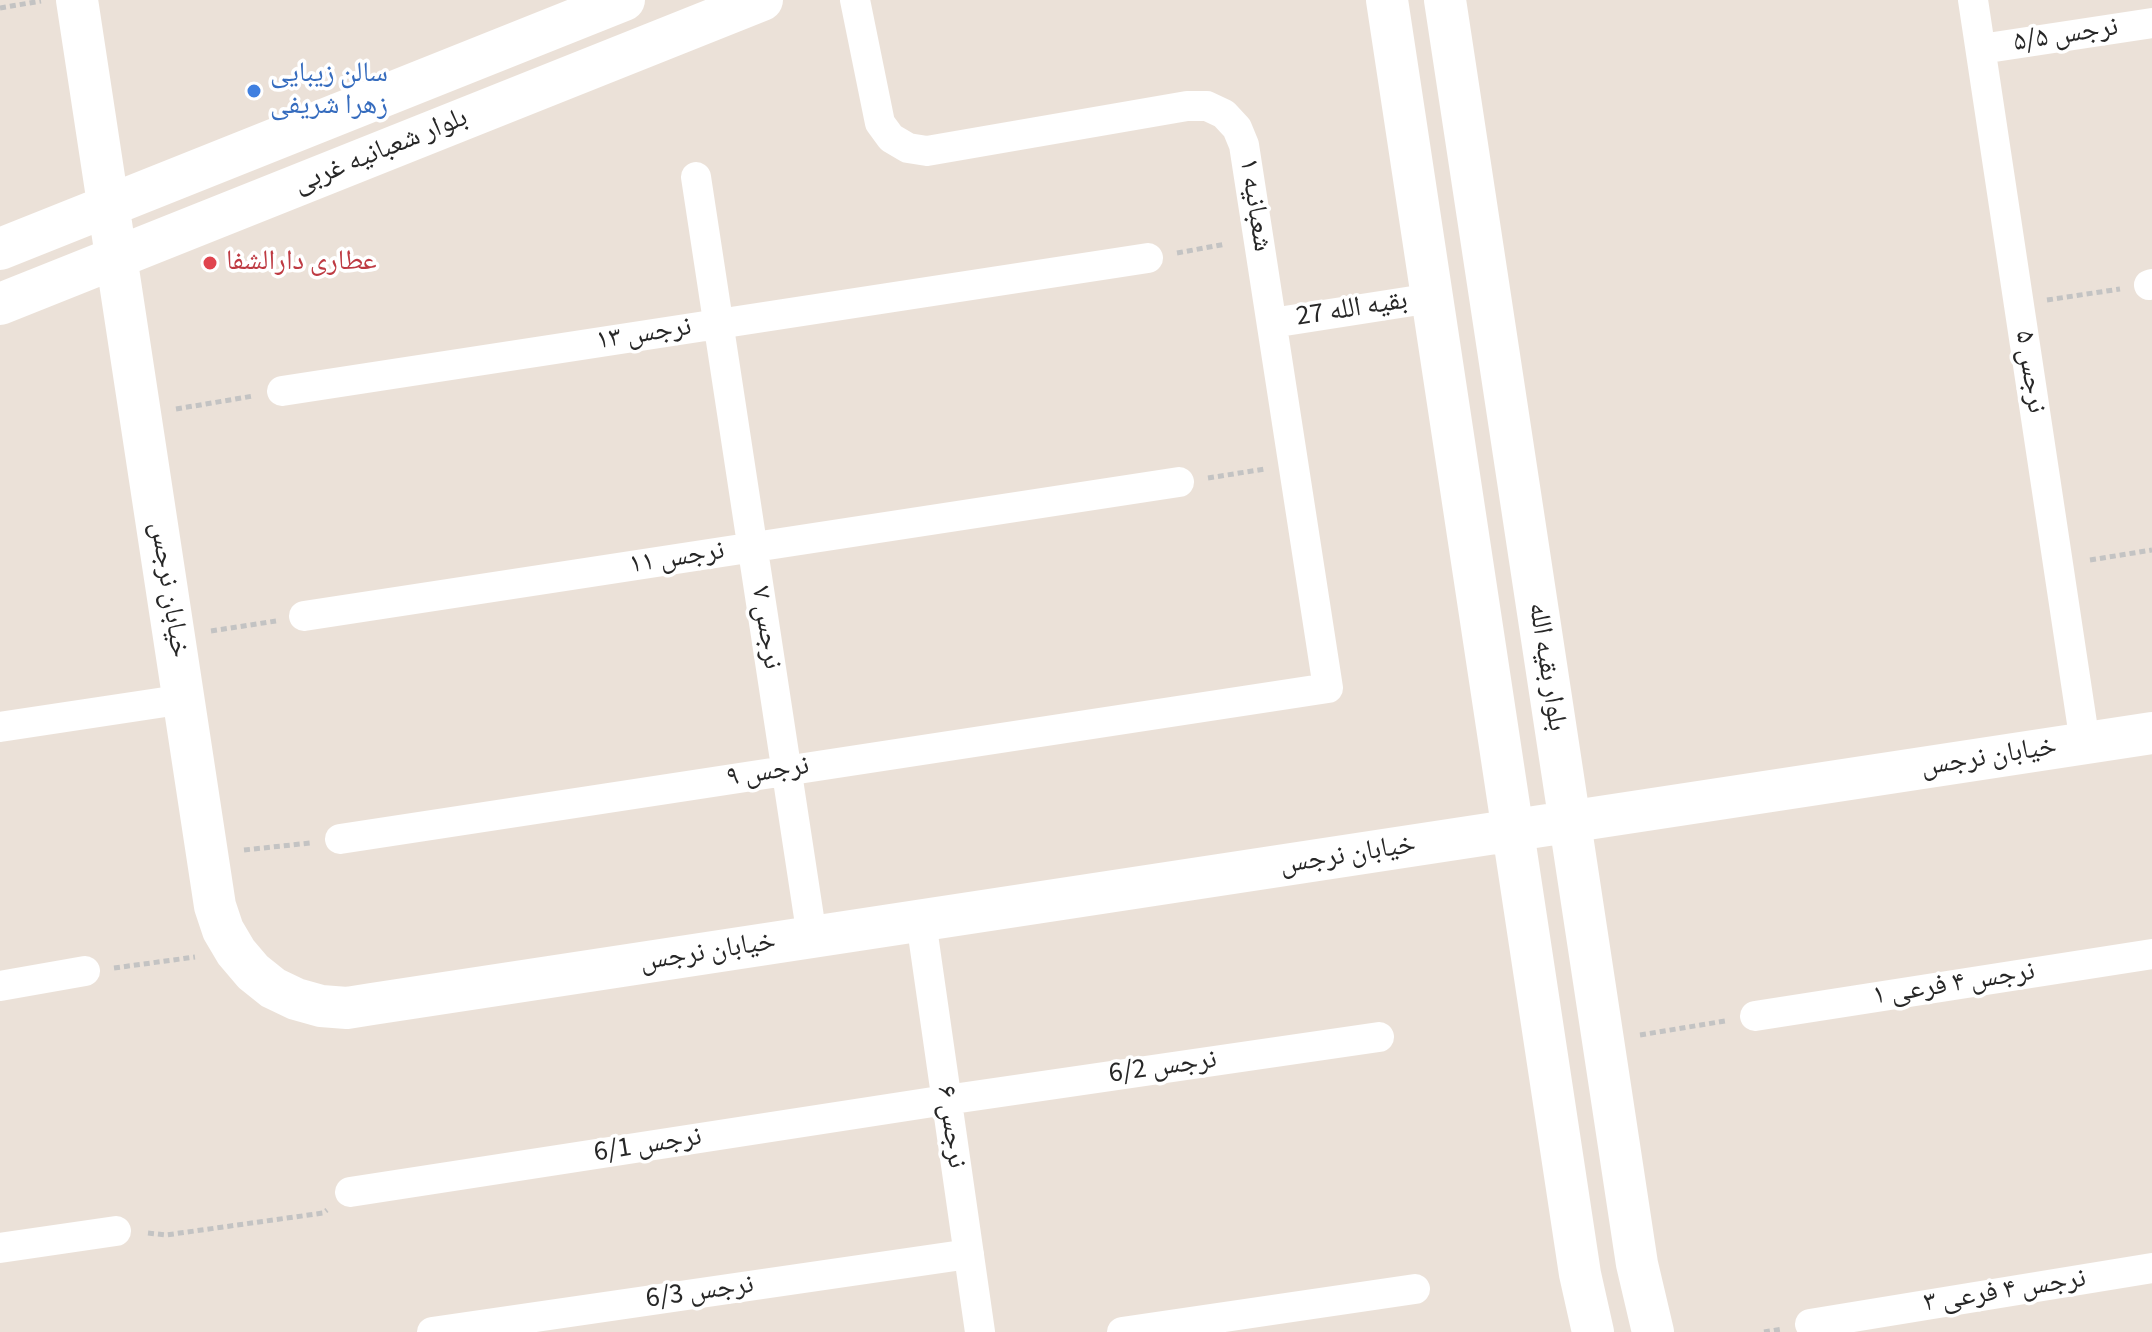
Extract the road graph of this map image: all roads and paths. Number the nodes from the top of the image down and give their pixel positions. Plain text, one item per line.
1 (46, 0) edge
2 (77, 0) edge
3 (624, 0) edge
4 (762, 0) edge
5 (855, 0) edge
6 (1387, 0) edge
7 (1445, 0) edge
8 (1973, 0) edge
9 (0, 8) edge
10 (2152, 23) edge
11 (1981, 49) junction
12 (696, 177) dead end
13 (109, 206) junction
14 (1259, 238) junction
15 (0, 249) edge
16 (117, 258) junction
17 (1148, 258) joint
18 (2151, 284) edge
19 (1432, 298) junction
20 (0, 304) edge
21 (2019, 304) junction
22 (1272, 323) junction
23 (718, 324) junction
24 (282, 391) joint
25 (141, 415) junction
26 (1293, 465) junction
27 (1179, 482) joint
28 (752, 548) junction
29 (2152, 550) edge
30 (2058, 565) junction
31 (304, 616) joint
32 (174, 636) junction
33 (1328, 688) joint
34 (185, 699) junction
35 (0, 727) edge
36 (2152, 733) edge
37 (2085, 743) junction
38 (786, 770) junction
39 (1570, 822) junction
40 (1513, 831) junction
41 (340, 839) joint
42 (208, 855) junction
43 (921, 921) junction
44 (812, 937) junction
45 (236, 952) junction
46 (2152, 954) edge
47 (85, 971) joint
48 (0, 986) edge
49 (1755, 1016) joint
50 (1379, 1037) dead end
51 (1603, 1041) junction
52 (946, 1100) junction
53 (350, 1192) joint
54 (116, 1231) joint
55 (0, 1248) edge
56 (969, 1254) junction
57 (2152, 1268) edge
58 (1415, 1289) dead end
59 (1810, 1324) dead end
60 (432, 1332) edge
61 (980, 1332) edge
62 (1122, 1332) edge
63 (1593, 1332) edge
64 (1653, 1332) edge

1 - 9 path
2 - 13 street, خیابان نرجس
3 - 13 street, بلوار شعبانیه غربی
4 - 16 street, بلوار شعبانیه غربی
5 - 14 street, شعبانیه ۱
6 - 19 street, بلوار بقیه الله
7 - 39 street, بلوار بقیه الله
8 - 11 street, نرجس ۵
10 - 11 street, نرجس ۵/۵
11 - 21 street, نرجس ۵
12 - 23 street, نرجس ۷
13 - 15 street, بلوار شعبانیه غربی
13 - 16 street, خیابان نرجس
14 - 17 path
14 - 22 street, شعبانیه ۱
16 - 20 street, بلوار شعبانیه غربی
16 - 25 street, خیابان نرجس
17 - 23 street, نرجس ۱۳
18 - 21 path
19 - 22 street, بقیه الله 27
19 - 40 street, بلوار بقیه الله
21 - 30 street, نرجس ۵
22 - 26 street, شعبانیه ۱
23 - 24 street, نرجس ۱۳
23 - 28 street, نرجس ۷
24 - 25 path
25 - 32 street, خیابان نرجس
26 - 27 path
26 - 33 street, شعبانیه ۱
27 - 28 street, نرجس ۱۱
28 - 31 street, نرجس ۱۱
28 - 38 street, نرجس ۷
29 - 30 path
30 - 37 street, نرجس ۵
31 - 32 path
32 - 34 street, خیابان نرجس
33 - 38 street, نرجس ۹
34 - 35 street
34 - 42 street, خیابان نرجس
36 - 37 street, خیابان نرجس
37 - 39 street, خیابان نرجس
38 - 41 street, نرجس ۹
38 - 44 street, نرجس ۷
39 - 40 street, خیابان نرجس
39 - 51 street, بلوار بقیه الله
40 - 43 street, خیابان نرجس
40 - 63 street, بلوار بقیه الله
41 - 42 path
42 - 45 street, خیابان نرجس
43 - 44 street, خیابان نرجس
43 - 52 street, نرجس ۶
44 - 45 street, خیابان نرجس
45 - 47 path
46 - 49 street, نرجس ۴ فرعی ۱
47 - 48 street
49 - 51 path
50 - 52 street, نرجس 6/2
51 - 64 street, بلوار بقیه الله
52 - 53 street, نرجس 6/1
52 - 56 street, نرجس ۶
53 - 54 path
54 - 55 street
56 - 60 street, نرجس 6/3
56 - 61 street, نرجس ۶
57 - 59 street, نرجس ۴ فرعی ۳
58 - 62 street

